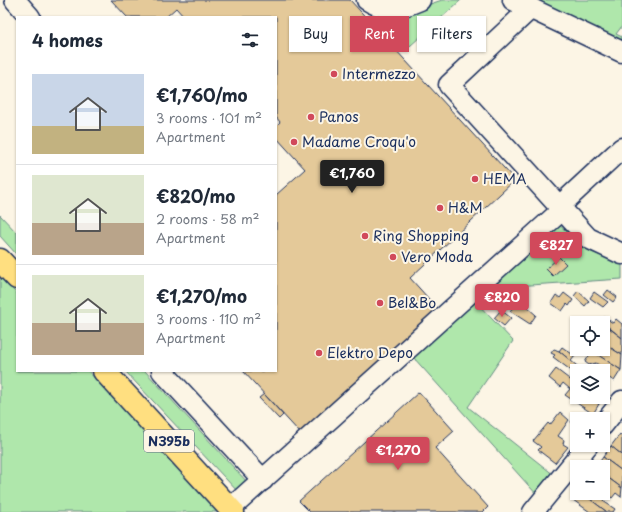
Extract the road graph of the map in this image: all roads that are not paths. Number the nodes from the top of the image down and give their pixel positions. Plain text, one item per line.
1 (15, 0) edge
2 (367, 0) edge
3 (513, 0) edge
4 (415, 2) edge
5 (531, 8) junction
6 (29, 16) edge
7 (622, 52) edge
8 (622, 148) edge
9 (562, 210) junction
10 (622, 254) edge
11 (0, 260) edge
12 (16, 277) edge
13 (105, 372) edge
14 (163, 372) edge
15 (622, 401) edge
16 (610, 416) edge
17 (582, 452) edge
18 (263, 480) junction
19 (232, 511) edge
20 (533, 512) edge

1 - 6 street
2 - 4 street
3 - 5 street
5 - 7 street
5 - 9 street
8 - 9 street
9 - 10 street
9 - 18 street
11 - 12 main road
13 - 19 main road, N395b
14 - 18 street
15 - 16 street
17 - 20 street
18 - 19 street

